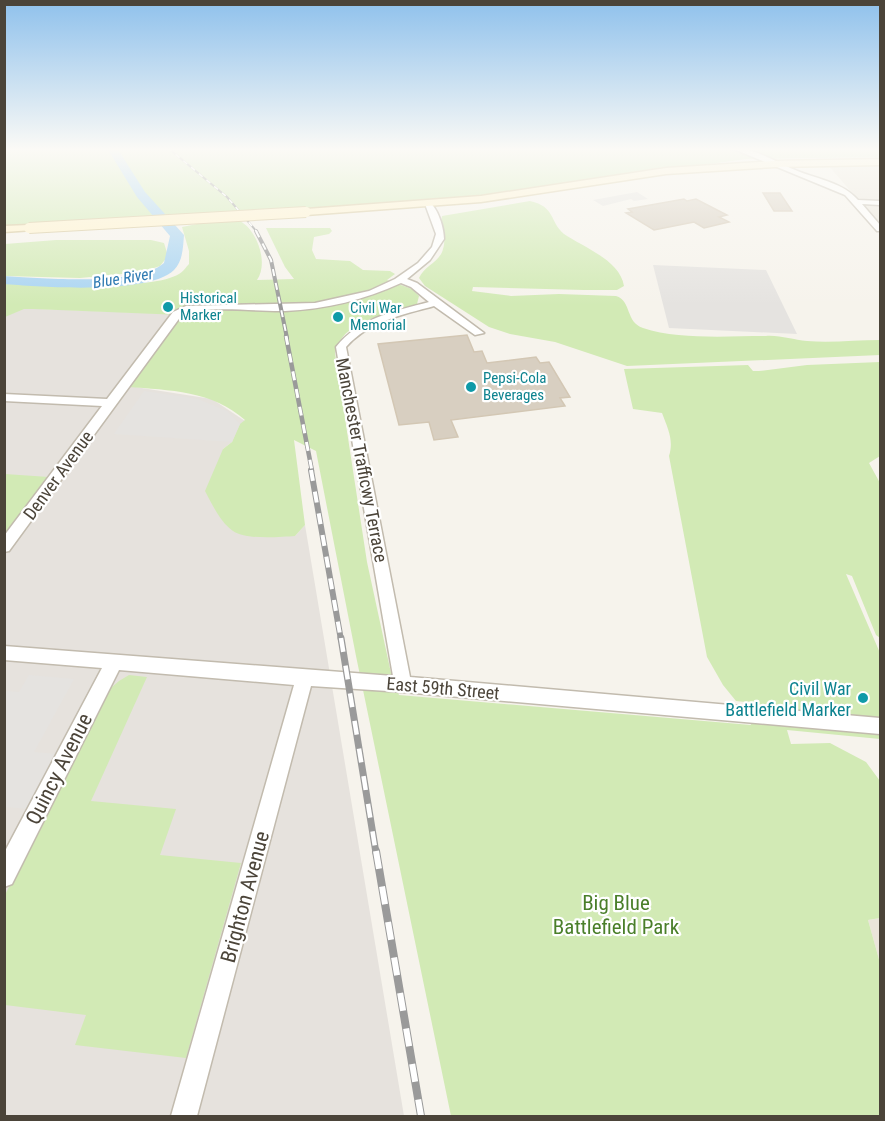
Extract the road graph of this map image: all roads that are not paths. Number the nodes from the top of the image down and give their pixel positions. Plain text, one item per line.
1 (468, 200) edge
2 (858, 202) joint
3 (880, 203) edge
4 (429, 204) junction
5 (306, 212) junction
6 (435, 219) junction
7 (4, 229) edge
8 (880, 229) edge
9 (402, 280) junction
10 (436, 303) junction
11 (479, 333) dead end
12 (4, 397) edge
13 (111, 403) junction
14 (4, 547) edge
15 (4, 653) edge
16 (114, 662) junction
17 (305, 678) junction
18 (404, 684) junction
19 (880, 726) edge
20 (4, 876) edge
21 (184, 1116) edge

1 - 4 main road
2 - 3 street
2 - 8 street
4 - 5 main road
4 - 6 street
5 - 6 main road
5 - 7 main road, bridge
6 - 9 street
9 - 10 street
9 - 13 street, Denver Avenue
10 - 11 street
10 - 18 street, Manchester Trafficwy Terrace
12 - 13 street
13 - 14 street, Denver Avenue
15 - 16 street, East 59th Street
16 - 17 street, East 59th Street
16 - 20 street, Quincy Avenue
17 - 18 street, East 59th Street
17 - 21 street, Brighton Avenue
18 - 19 street, East 59th Street

